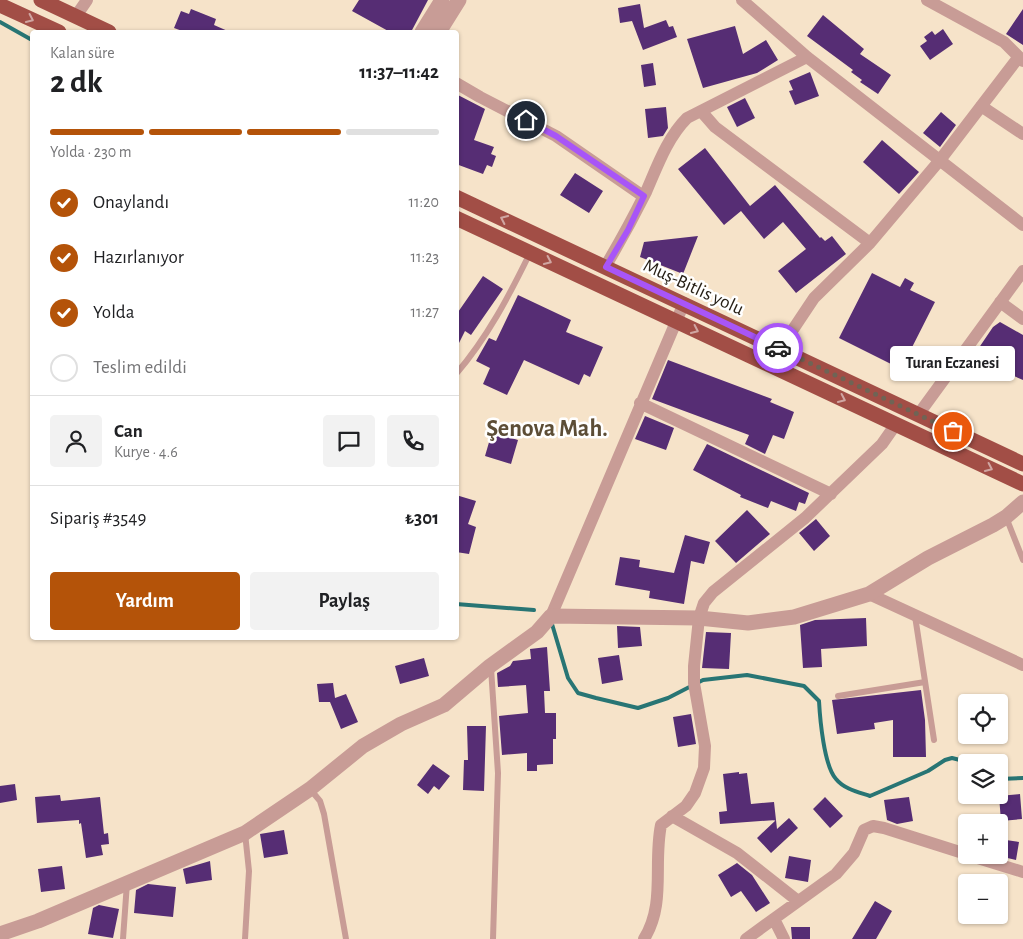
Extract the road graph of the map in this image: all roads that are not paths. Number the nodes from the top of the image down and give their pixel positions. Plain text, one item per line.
1 (41, 0) edge
2 (87, 0) edge
3 (442, 0) edge
4 (459, 0) edge
5 (742, 0) edge
6 (927, 0) edge
7 (0, 5) edge
8 (76, 16) junction
9 (55, 30) edge
10 (105, 30) edge
11 (423, 30) edge
12 (440, 30) edge
13 (807, 57) junction
14 (1021, 59) edge
15 (459, 85) edge
16 (981, 106) junction
17 (701, 110) junction
18 (1023, 134) edge
19 (940, 160) junction
20 (644, 196) junction
21 (459, 198) edge
22 (459, 219) edge
23 (1023, 225) edge
24 (537, 234) junction
25 (870, 243) junction
26 (530, 253) junction
27 (580, 255) junction
28 (606, 267) junction
29 (1023, 271) edge
30 (572, 272) junction
31 (1000, 302) junction
32 (684, 303) junction
33 (1023, 319) edge
34 (675, 321) junction
35 (780, 349) junction
36 (459, 370) edge
37 (640, 403) junction
38 (918, 415) junction
39 (896, 424) junction
40 (1023, 464) edge
41 (1023, 484) edge
42 (830, 494) junction
43 (1023, 502) edge
44 (1006, 517) junction
45 (1023, 560) edge
46 (869, 594) junction
47 (551, 616) junction
48 (915, 616) junction
49 (698, 618) junction
50 (1023, 665) edge
51 (490, 666) junction
52 (925, 682) junction
53 (838, 696) dead end
54 (934, 740) dead end
55 (310, 789) junction
56 (672, 816) junction
57 (245, 833) junction
58 (958, 852) edge
59 (997, 864) edge
60 (1023, 872) edge
61 (127, 883) junction
62 (798, 901) junction
63 (774, 919) junction
64 (0, 934) edge
65 (123, 939) edge
66 (245, 939) edge
67 (346, 939) edge
68 (493, 939) edge
69 (644, 939) edge
70 (746, 939) edge
71 (784, 939) edge

1 - 8 highway
2 - 8 street
3 - 11 street
4 - 12 street
5 - 13 street
6 - 14 street
7 -> 9 highway
8 - 10 highway
13 - 17 street
13 - 19 street
14 - 16 street
15 - 20 street
16 - 18 street
16 - 19 street
17 - 20 street
17 - 25 street
19 - 23 street
19 - 25 street
20 - 28 street
24 -> 21 highway, Muş-Bitlis yolu
22 - 26 highway, Muş-Bitlis yolu
24 - 26 highway
24 - 27 highway, Muş-Bitlis yolu
25 - 35 street
26 -> 30 highway, Muş-Bitlis yolu
26 - 36 lane
27 - 28 highway, Muş-Bitlis yolu
27 - 30 highway
28 - 32 highway, Muş-Bitlis yolu
29 - 31 street
30 - 34 highway, Muş-Bitlis yolu
31 - 33 street
31 - 38 street
32 - 34 street
32 - 35 highway, Muş-Bitlis yolu
34 - 37 street
34 -> 39 highway, Muş-Bitlis yolu
35 - 38 highway, Muş-Bitlis yolu
37 - 42 street
37 - 47 street
38 - 40 highway, Muş-Bitlis yolu
39 -> 41 highway, Muş-Bitlis yolu
39 - 42 street
42 - 49 street
43 - 44 street
44 - 45 lane
44 - 46 street
46 - 48 street
46 - 49 street
47 - 49 street
47 - 51 street
48 - 50 street
48 - 52 lane
49 - 56 street
51 - 55 street
51 - 68 lane
52 - 53 lane
52 - 54 lane
55 - 57 street
55 - 67 lane
56 - 62 street
56 - 69 street
57 - 61 street
57 - 66 lane
58 - 62 street
59 - 60 street
61 - 64 street
61 - 65 lane
62 - 63 street
63 - 70 street
63 - 71 street

